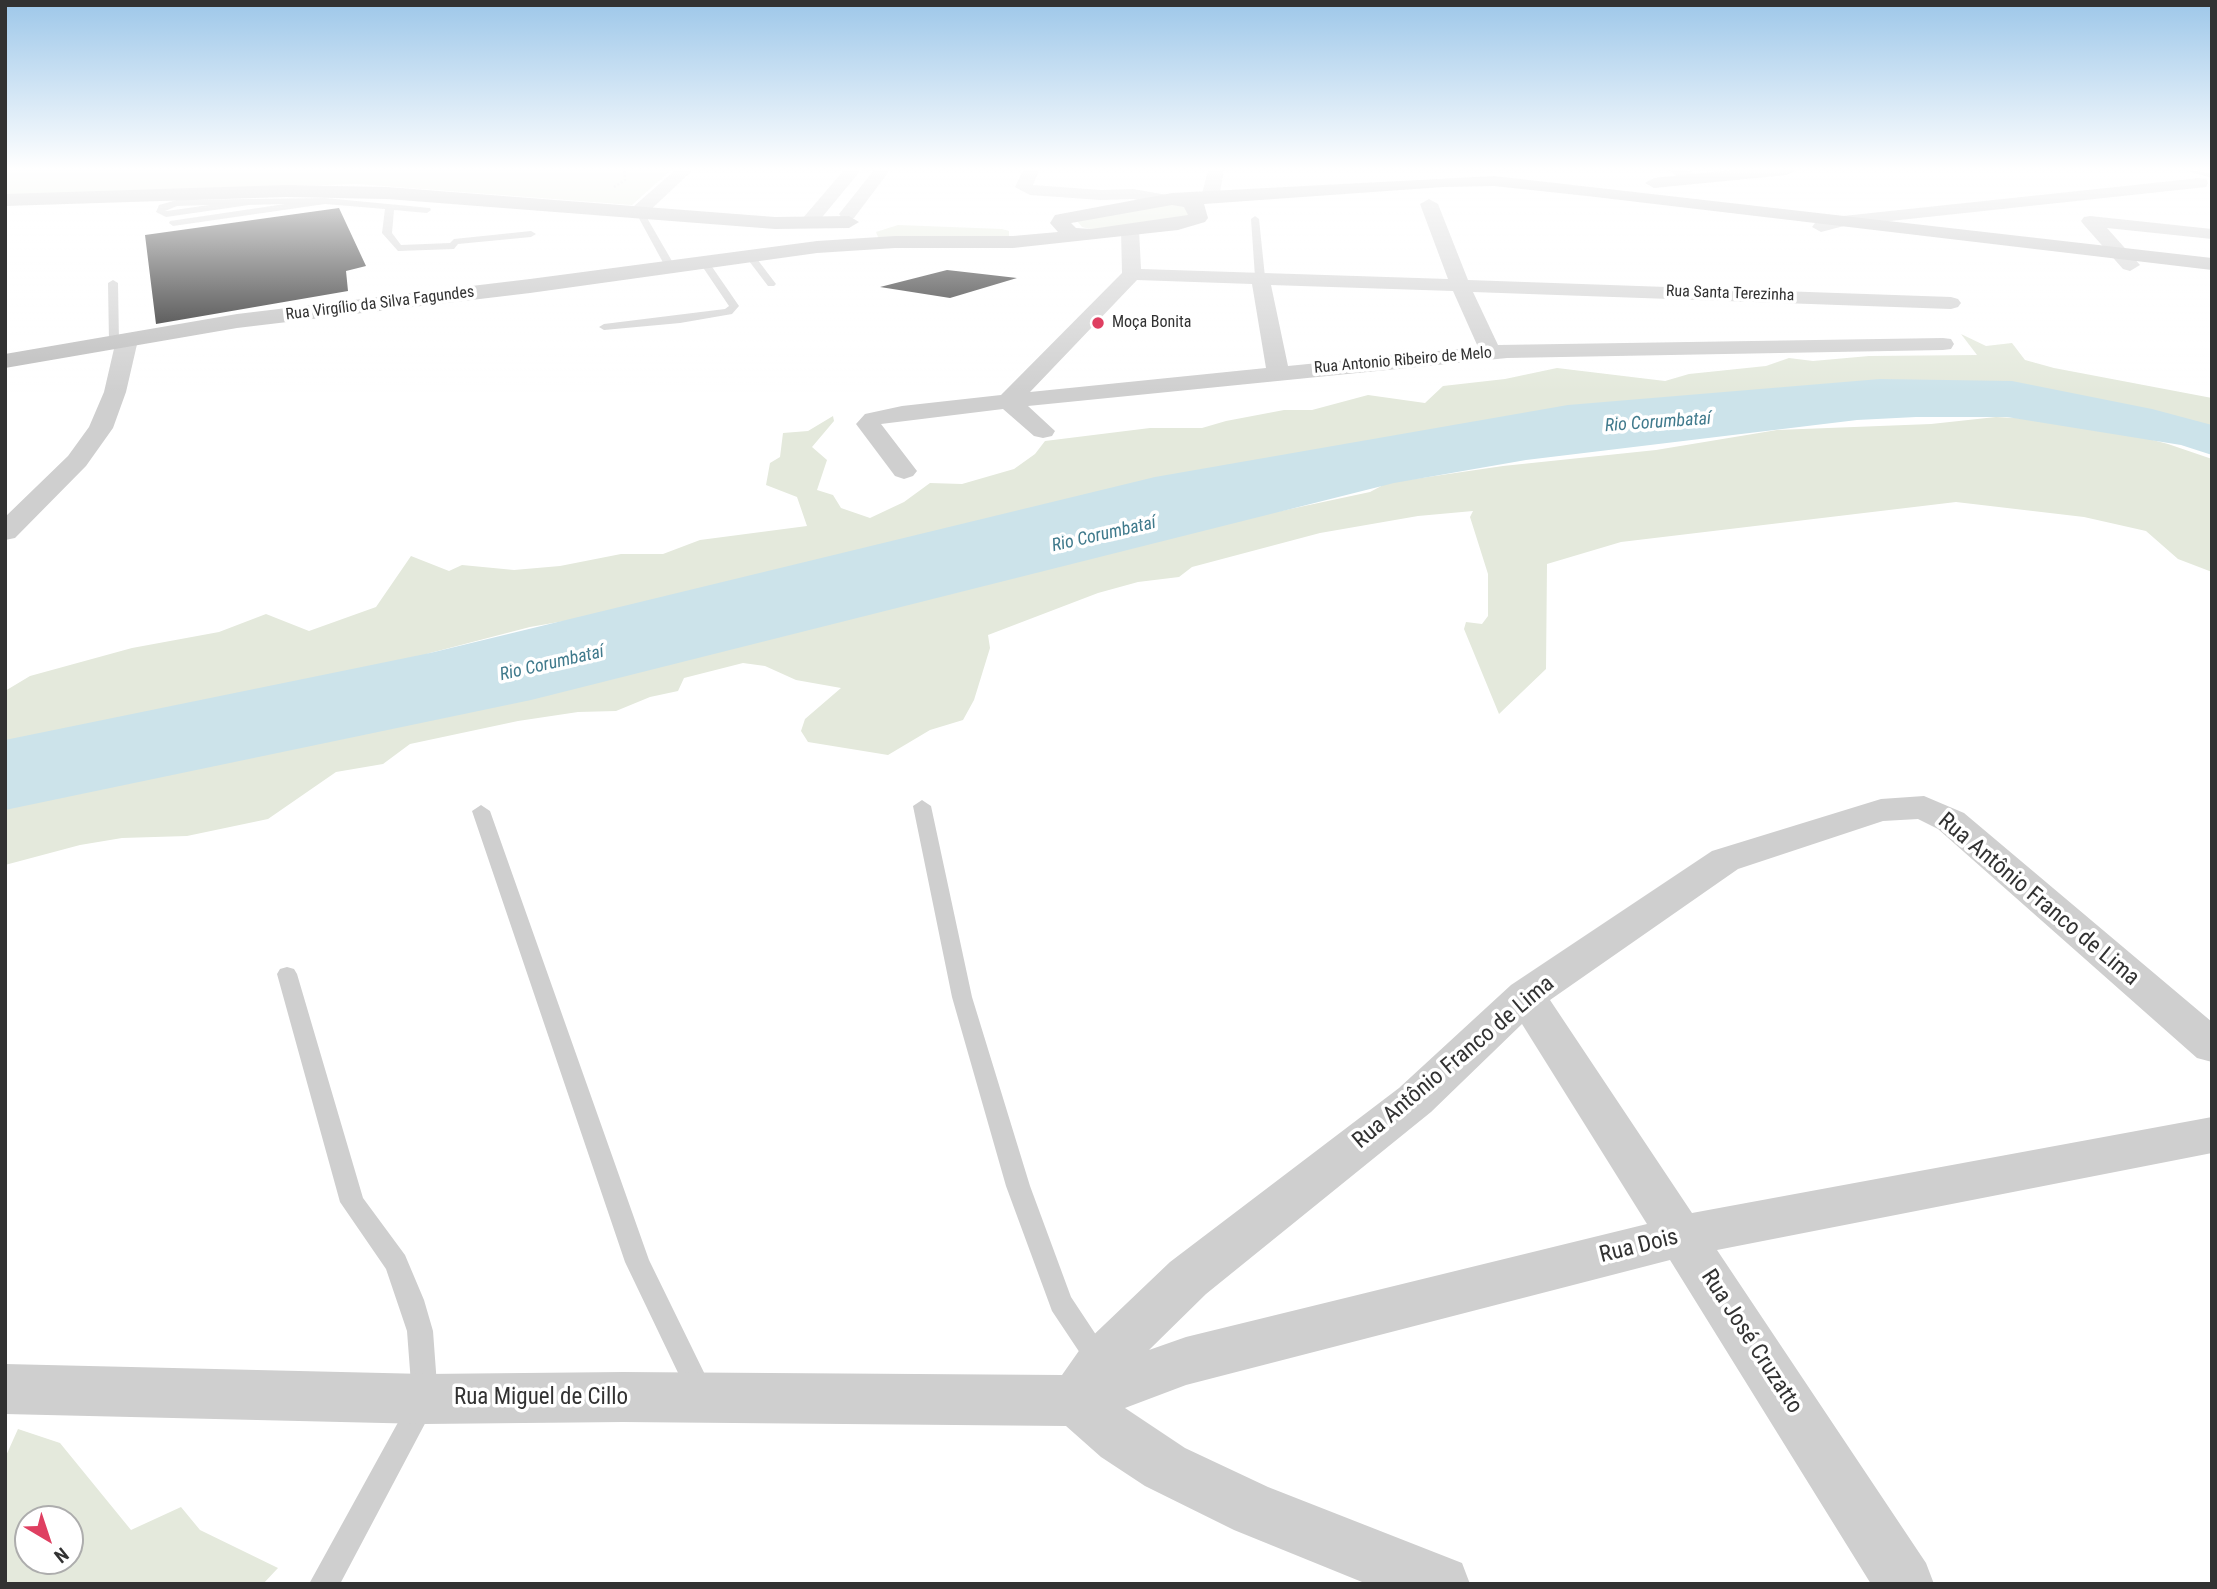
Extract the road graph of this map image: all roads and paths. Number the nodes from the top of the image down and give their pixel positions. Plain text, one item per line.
1 (395, 244) edge
2 (452, 244) edge
3 (658, 244) edge
4 (858, 244) edge
5 (1131, 244) edge
6 (1257, 244) edge
7 (1441, 244) edge
8 (1984, 244) edge
9 (2015, 244) edge
10 (2112, 244) edge
11 (751, 257) junction
12 (2126, 259) junction
13 (705, 263) junction
14 (2212, 264) edge
15 (671, 268) junction
16 (1132, 274) junction
17 (2212, 274) edge
18 (1260, 277) junction
19 (113, 284) dead end
20 (771, 284) dead end
21 (1460, 284) junction
22 (1951, 303) dead end
23 (604, 327) dead end
24 (120, 341) junction
25 (1943, 344) dead end
26 (1491, 353) junction
27 (5, 362) edge
28 (1278, 372) junction
29 (1008, 401) junction
30 (1043, 430) dead end
31 (904, 471) dead end
32 (5, 532) edge
33 (922, 806) dead end
34 (481, 811) dead end
35 (287, 974) dead end
36 (1527, 996) junction
37 (2212, 1046) edge
38 (2212, 1135) edge
39 (1683, 1236) junction
40 (1089, 1381) junction
41 (5, 1389) edge
42 (425, 1399) junction
43 (703, 1399) junction
44 (324, 1584) edge
45 (1441, 1584) edge
46 (1905, 1584) edge

1 - 2 lane
3 - 15 lane
4 - 11 street, Rua Virgílio da Silva Fagundes
5 - 16 street
6 - 18 lane
7 - 21 street
8 - 12 street
9 - 12 street
10 - 12 street
11 - 13 street, Rua Virgílio da Silva Fagundes
11 - 20 lane
12 - 14 street
12 - 17 street
13 - 15 street, Rua Virgílio da Silva Fagundes
13 - 23 lane
15 - 24 street, Rua Virgílio da Silva Fagundes
16 - 18 street, Rua Santa Terezinha
16 - 29 street
18 - 21 street, Rua Santa Terezinha
18 - 28 street
19 - 24 lane
21 - 22 street, Rua Santa Terezinha
21 - 26 street
24 - 27 street, Rua Virgílio da Silva Fagundes
24 - 32 street
25 - 26 street, Rua Antonio Ribeiro de Melo
26 - 28 street, Rua Antonio Ribeiro de Melo
28 - 29 street, Rua Antonio Ribeiro de Melo
29 - 30 street
29 - 31 street, Rua Antonio Ribeiro de Melo
33 - 40 lane
34 - 43 lane
35 - 42 lane
36 - 37 street, Rua Antônio Franco de Lima
36 - 39 street, Rua José Cruzatto
36 - 40 street, Rua Antônio Franco de Lima
38 - 39 street, Rua Dois
39 - 40 street, Rua Dois
39 - 46 street, Rua José Cruzatto
40 - 43 street, Rua Miguel de Cillo
40 - 45 street
41 - 42 street, Rua Miguel de Cillo
42 - 43 street, Rua Miguel de Cillo
42 - 44 lane

